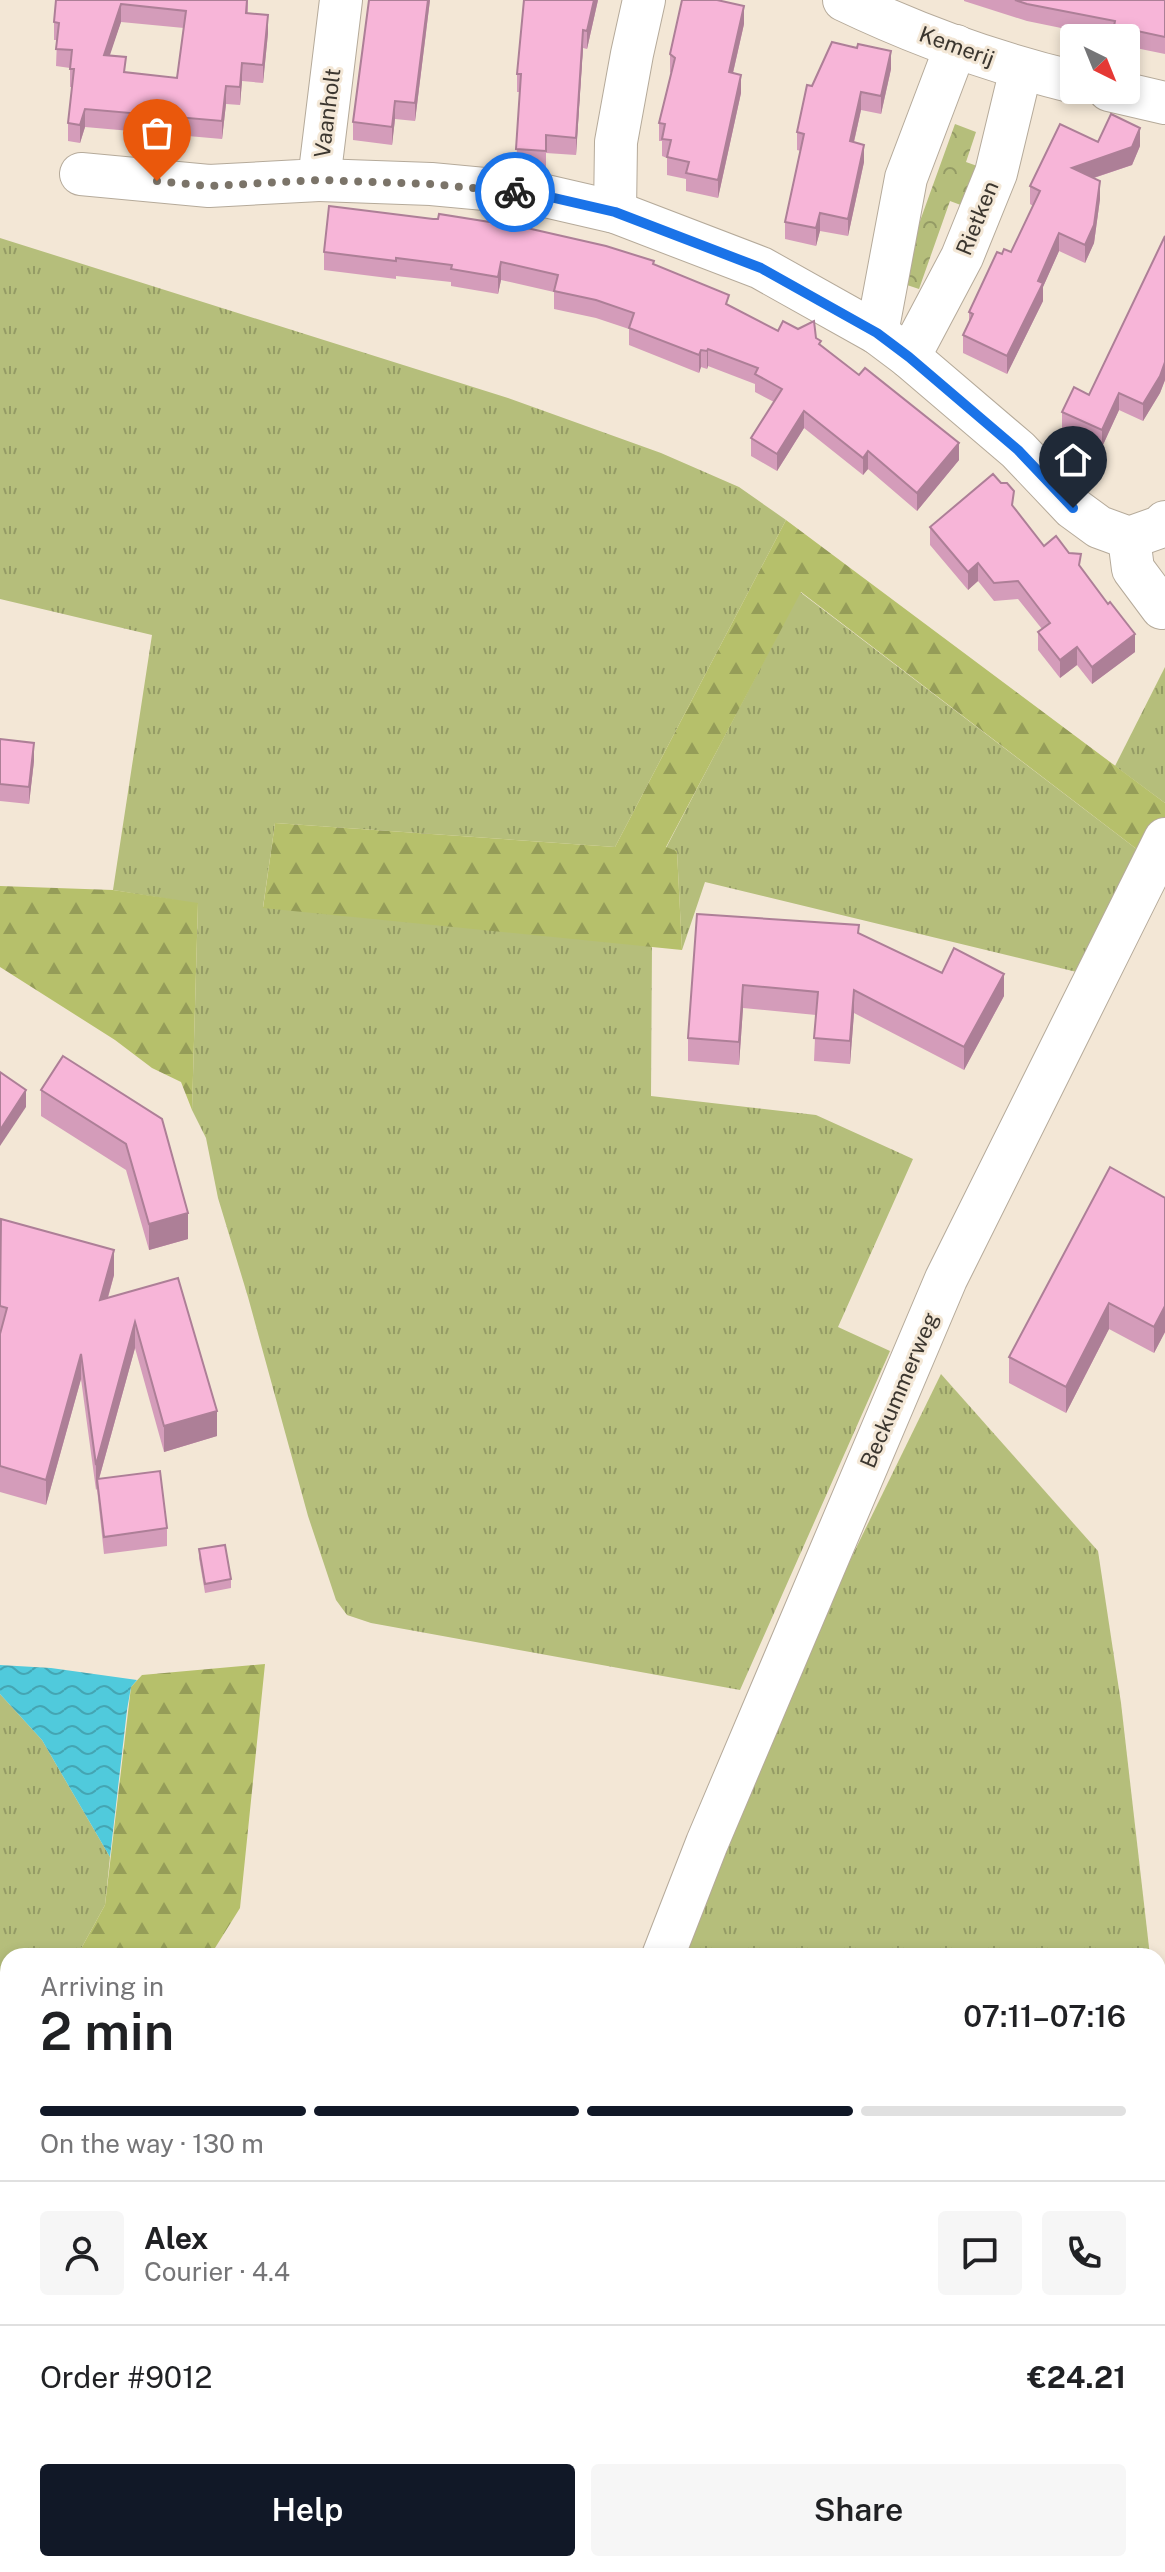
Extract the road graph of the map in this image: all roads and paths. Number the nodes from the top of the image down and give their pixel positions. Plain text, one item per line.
1 (341, 0) edge
2 (644, 0) edge
3 (844, 0) edge
4 (956, 46) junction
5 (1021, 69) junction
6 (1060, 79) edge
7 (1140, 97) edge
8 (1165, 103) edge
9 (81, 174) dead end
10 (319, 180) junction
11 (615, 212) junction
12 (893, 345) junction
13 (1147, 530) edge
14 (1162, 608) dead end
15 (1165, 839) edge
16 (666, 1948) edge

1 - 10 street, Vaanholt
2 - 11 street
3 - 4 street, Kemerij
4 - 5 street, Kemerij
4 - 12 street
5 - 6 street, Kemerij
5 - 12 street, Rietken
7 - 8 street
9 - 10 street, Vaanholt
10 - 11 street
11 - 12 street
12 - 13 street
13 - 14 street
15 - 16 street, Beckummerweg

